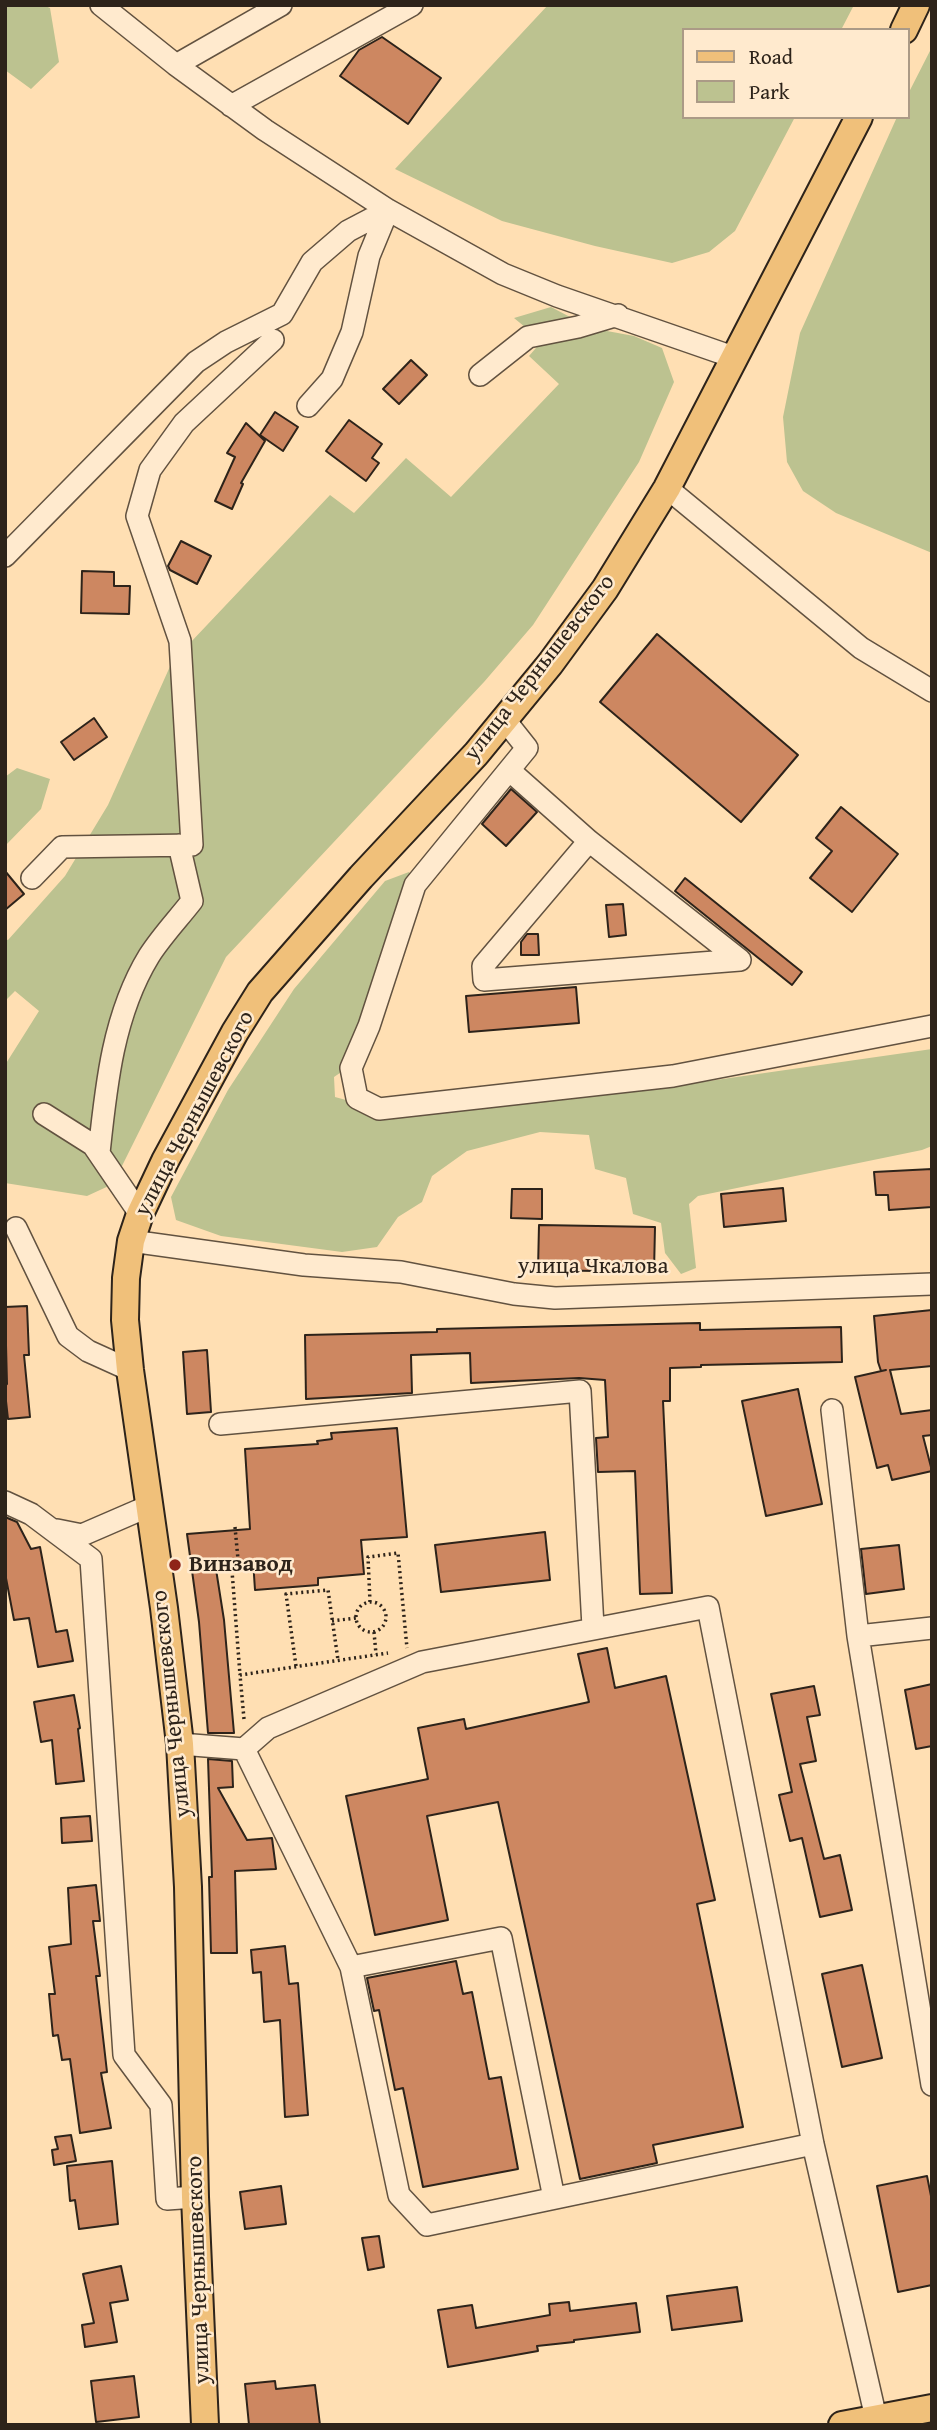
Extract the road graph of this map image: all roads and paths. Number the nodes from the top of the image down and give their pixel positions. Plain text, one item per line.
1 (101, 5) edge
2 (281, 5) edge
3 (412, 5) edge
4 (916, 5) edge
5 (905, 28) edge
6 (176, 65) junction
7 (231, 106) junction
8 (858, 119) edge
9 (388, 210) junction
10 (618, 315) junction
11 (273, 340) dead end
12 (733, 356) junction
13 (480, 375) dead end
14 (309, 406) dead end
15 (667, 488) junction
16 (5, 556) edge
17 (932, 691) edge
18 (504, 719) junction
19 (509, 770) junction
20 (589, 841) junction
21 (179, 845) junction
22 (32, 878) dead end
23 (932, 1026) edge
24 (44, 1114) dead end
25 (99, 1153) junction
26 (140, 1214) junction
27 (16, 1228) dead end
28 (131, 1241) junction
29 (932, 1284) edge
30 (130, 1370) junction
31 (832, 1410) dead end
32 (220, 1424) dead end
33 (5, 1502) edge
34 (149, 1506) junction
35 (235, 1527) dead end
36 (51, 1529) junction
37 (370, 1602) junction
38 (356, 1618) junction
39 (332, 1621) junction
40 (593, 1627) junction
41 (932, 1628) edge
42 (373, 1632) junction
43 (858, 1636) junction
44 (376, 1654) junction
45 (338, 1660) junction
46 (296, 1666) junction
47 (240, 1675) junction
48 (244, 1719) dead end
49 (180, 1744) junction
50 (244, 1749) junction
51 (351, 1967) junction
52 (932, 2085) edge
53 (813, 2144) junction
54 (195, 2197) junction
55 (554, 2198) junction
56 (932, 2408) edge
57 (876, 2418) junction
58 (205, 2425) edge
59 (842, 2425) edge

1 - 6 street
2 - 6 street
3 - 7 street
4 - 5 main road
6 - 7 street
7 - 9 street
8 - 12 main road, улица Чернышевского
9 - 10 street
9 - 14 street
9 - 16 street
10 - 12 street
10 - 13 street
11 - 21 street
12 - 15 main road, улица Чернышевского
15 - 17 street
15 - 18 main road, улица Чернышевского
18 - 19 street
18 - 26 main road, улица Чернышевского
19 - 20 street
19 - 23 street
20 - 20 street
21 - 22 street
21 - 25 street
24 - 25 street
25 - 26 street
26 - 28 main road, улица Чернышевского
27 - 30 street
28 - 29 street, улица Чкалова
28 - 30 main road, улица Чернышевского
30 - 34 main road, улица Чернышевского
31 - 43 street
32 - 40 street
33 - 36 street
34 - 36 street
34 - 49 main road, улица Чернышевского
35 - 47 path
36 - 54 street
37 - 38 path
37 - 42 path
37 - 44 path
38 - 39 path
38 - 42 path
39 - 45 path
39 - 46 path
40 - 50 street
40 - 53 street
41 - 43 street
42 - 44 path
43 - 52 street
44 - 45 path
45 - 46 path
46 - 47 path
47 - 48 path
49 - 50 street
49 - 54 main road, улица Чернышевского
50 - 51 street
51 - 55 street
51 - 55 street
53 - 55 street
53 - 57 street
54 - 58 main road, улица Чернышевского
56 - 57 main road
57 - 59 main road

